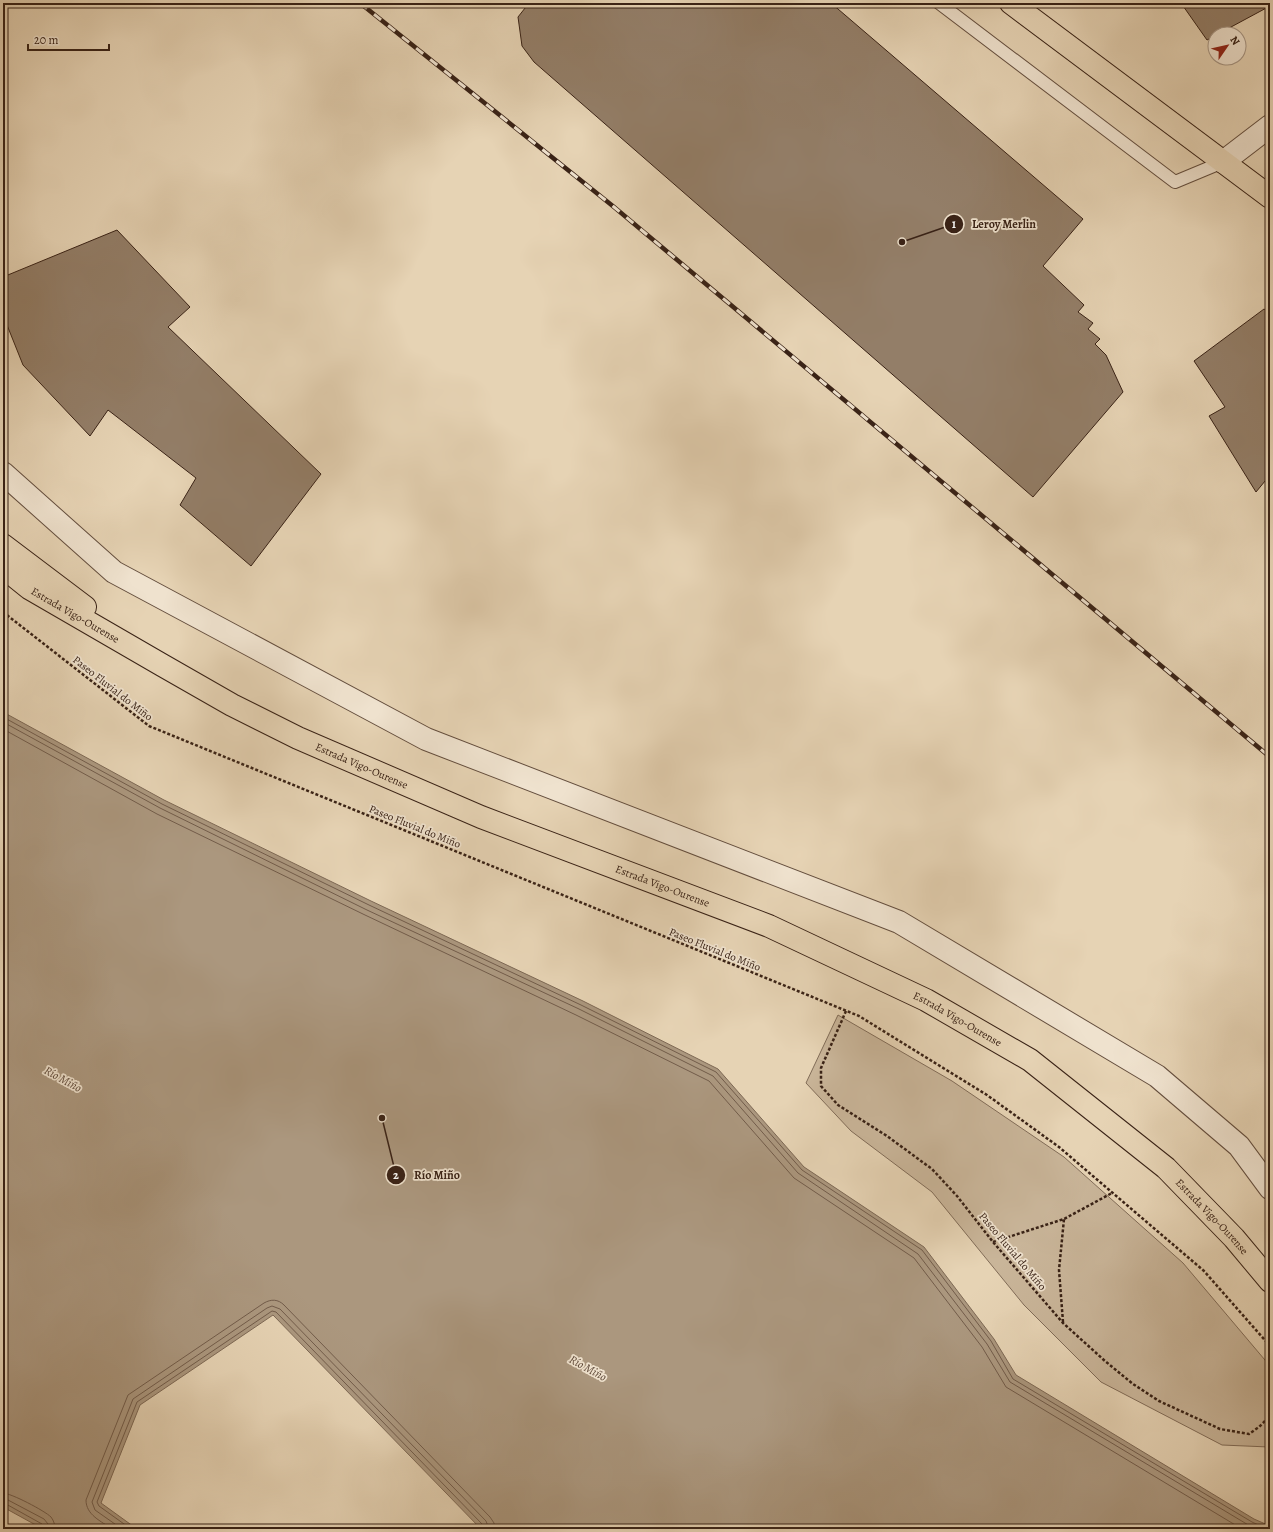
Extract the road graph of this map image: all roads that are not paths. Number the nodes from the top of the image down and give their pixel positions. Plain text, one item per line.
1 (939, 3) edge
2 (1011, 3) edge
3 (1270, 126) edge
4 (1223, 162) junction
5 (1270, 198) edge
6 (3, 473) edge
7 (3, 545) edge
8 (3, 567) edge
9 (162, 665) junction
10 (1270, 1188) edge
11 (1234, 1238) junction
12 (1270, 1275) edge
13 (1270, 1281) edge

1 - 4 lane
2 - 4 highway
3 - 4 street
4 - 5 highway
6 - 10 street
7 - 9 highway
8 - 9 highway, Estrada Vigo-Ourense
9 - 11 highway, Estrada Vigo-Ourense
11 - 12 highway
11 - 13 highway, Estrada Vigo-Ourense

